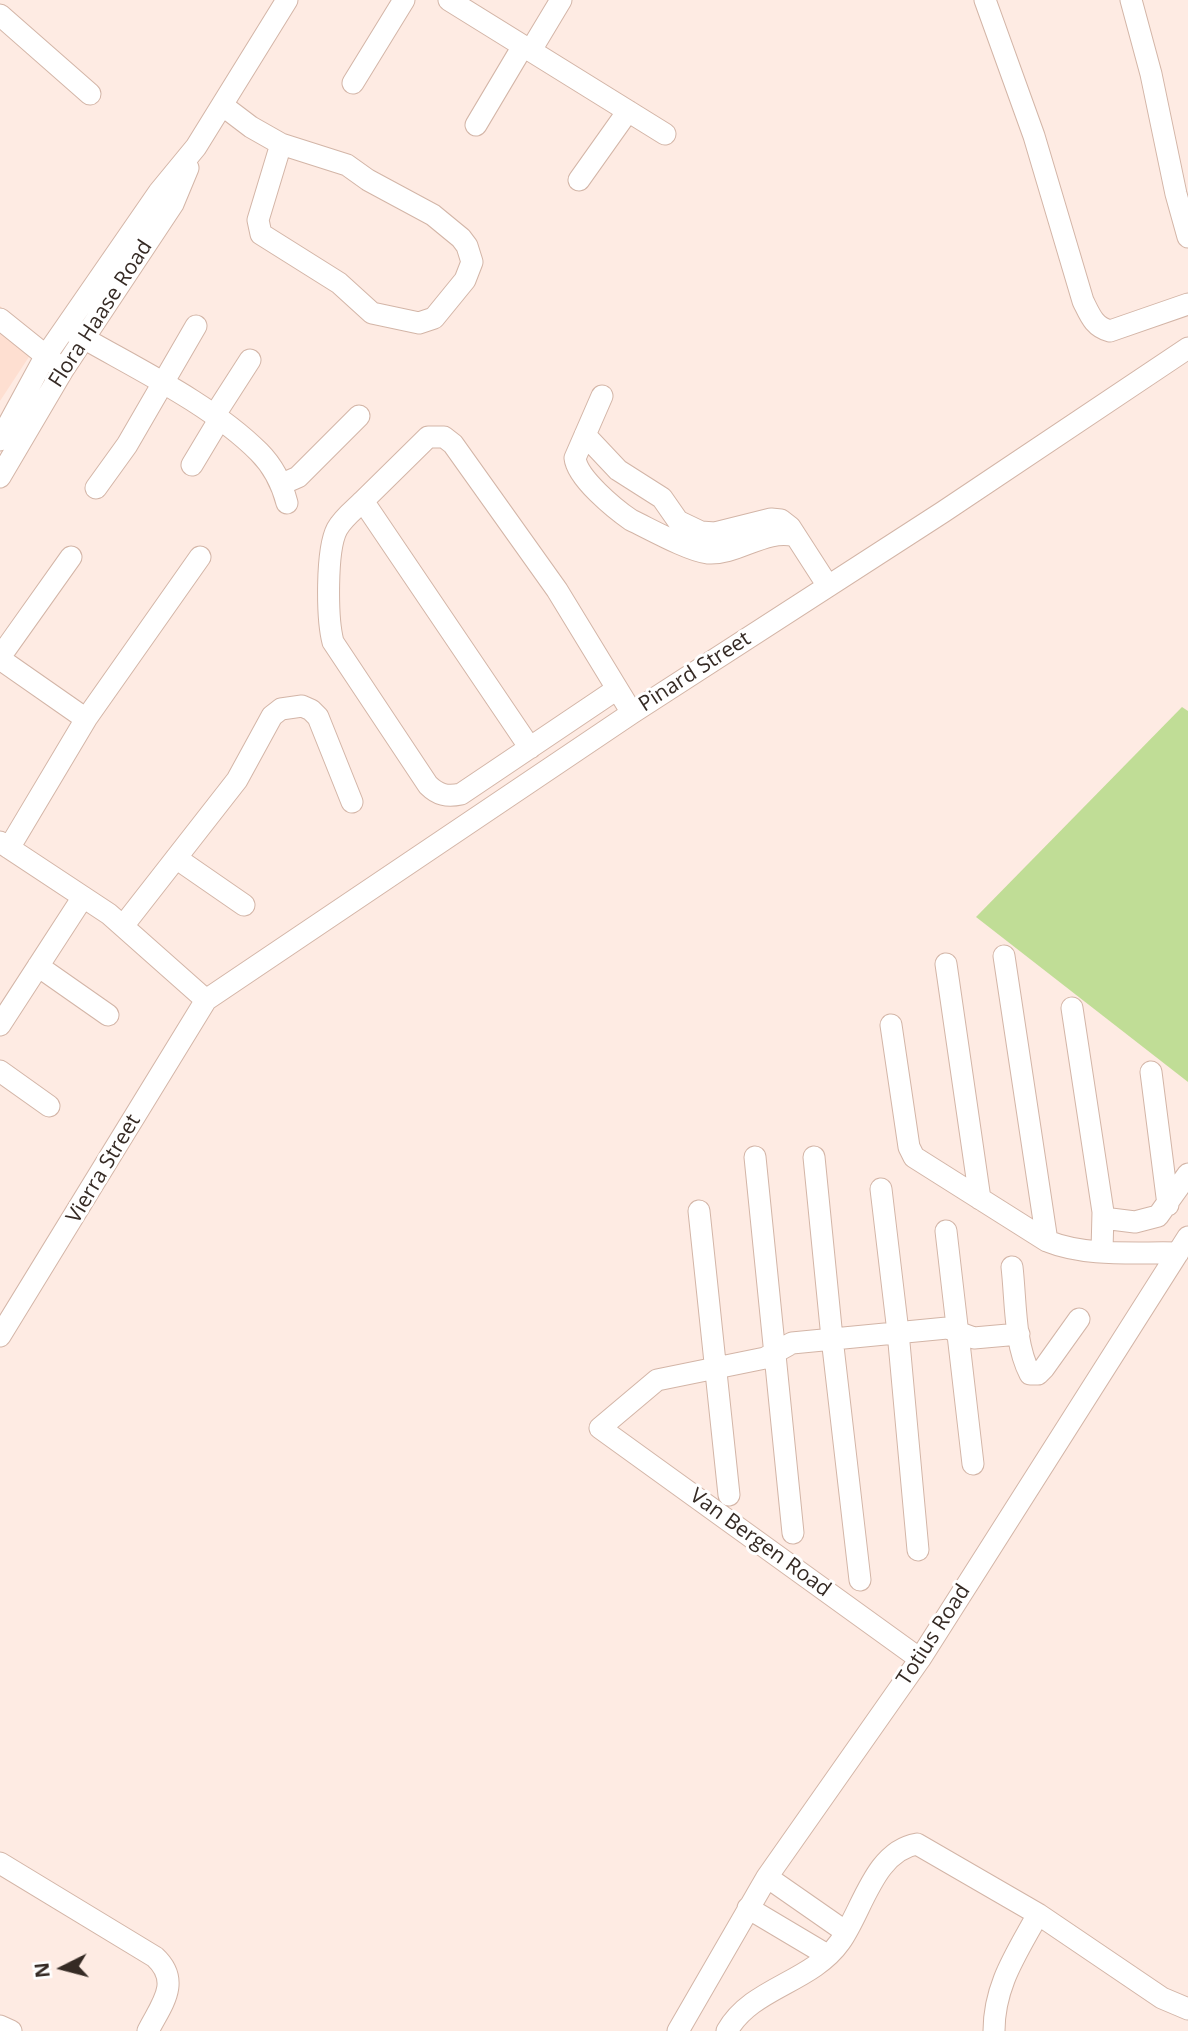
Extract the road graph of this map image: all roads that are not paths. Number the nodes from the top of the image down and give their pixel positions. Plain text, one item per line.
1 (287, 0) edge
2 (404, 0) edge
3 (449, 0) edge
4 (561, 0) edge
5 (985, 0) edge
6 (1130, 0) edge
7 (0, 15) edge
8 (527, 48) junction
9 (353, 83) dead end
10 (90, 94) dead end
11 (222, 105) junction
12 (628, 111) junction
13 (475, 125) dead end
14 (665, 134) dead end
15 (281, 144) junction
16 (196, 147) junction
17 (579, 180) dead end
18 (1188, 237) edge
19 (1188, 304) edge
20 (0, 320) edge
21 (196, 326) dead end
22 (65, 327) junction
23 (85, 339) junction
24 (1188, 348) edge
25 (45, 356) junction
26 (250, 359) dead end
27 (63, 370) junction
28 (162, 384) junction
29 (602, 396) dead end
30 (359, 416) dead end
31 (217, 418) junction
32 (585, 435) junction
33 (0, 440) edge
34 (192, 465) dead end
35 (0, 477) edge
36 (96, 488) dead end
37 (363, 501) junction
38 (669, 527) junction
39 (71, 557) dead end
40 (200, 557) dead end
41 (828, 586) junction
42 (0, 658) edge
43 (617, 688) junction
44 (632, 713) junction
45 (86, 719) junction
46 (530, 748) junction
47 (352, 802) dead end
48 (4, 845) edge
49 (176, 859) junction
50 (83, 897) junction
51 (244, 905) dead end
52 (123, 926) junction
53 (1004, 956) dead end
54 (946, 964) dead end
55 (38, 965) junction
56 (205, 1000) junction
57 (1072, 1008) dead end
58 (108, 1015) dead end
59 (0, 1025) edge
60 (891, 1025) dead end
61 (0, 1071) edge
62 (1151, 1072) dead end
63 (49, 1106) dead end
64 (755, 1157) dead end
65 (814, 1157) dead end
66 (1188, 1174) edge
67 (881, 1189) dead end
68 (980, 1199) junction
69 (1168, 1205) junction
70 (699, 1211) dead end
71 (1103, 1219) junction
72 (946, 1231) dead end
73 (1047, 1241) junction
74 (1183, 1245) edge
75 (1102, 1251) junction
76 (1012, 1266) dead end
77 (1079, 1319) dead end
78 (957, 1331) junction
79 (898, 1332) junction
80 (1019, 1334) junction
81 (0, 1336) edge
82 (832, 1338) junction
83 (774, 1354) junction
84 (717, 1367) junction
85 (973, 1464) dead end
86 (729, 1495) dead end
87 (793, 1533) dead end
88 (918, 1550) dead end
89 (860, 1580) dead end
90 (920, 1659) junction
91 (0, 1863) edge
92 (767, 1877) junction
93 (748, 1908) junction
94 (1038, 1914) junction
95 (846, 1932) junction
96 (827, 1955) junction
97 (1188, 2009) edge
98 (0, 2026) edge
99 (11, 2031) edge
100 (148, 2031) edge
101 (678, 2031) edge
102 (727, 2031) edge
103 (994, 2031) edge

1 - 11 street, Flora Haase Road
2 - 9 street
3 - 8 street
4 - 8 street
5 - 19 street
6 - 18 street
7 - 10 street
8 - 12 street
8 - 13 street
11 - 15 street
11 - 16 street, Flora Haase Road
12 - 14 street
12 - 17 street
15 - 15 street
16 - 22 street, Flora Haase Road
16 - 23 street, Flora Haase Road
20 - 25 street
21 - 28 street
22 - 23 street
22 - 25 street, Flora Haase Road
23 - 27 street, Flora Haase Road
23 - 28 street
24 - 41 street, Pinard Street
25 - 27 street
25 - 33 street, Flora Haase Road
26 - 31 street
27 - 35 street, Flora Haase Road
28 - 31 street
28 - 36 street
29 - 32 street
30 - 31 street
31 - 34 street
32 - 38 street
32 - 38 street
37 - 43 street
37 - 46 street
37 - 46 street
38 - 41 street
39 - 42 street
40 - 45 street
41 - 44 street, Pinard Street
42 - 45 street
43 - 44 street
43 - 46 street
44 - 56 street, Pinard Street
45 - 48 street
47 - 49 street
48 - 50 street
49 - 51 street
49 - 52 street
50 - 52 street
50 - 55 street
52 - 56 street
53 - 73 street
54 - 68 street
55 - 58 street
55 - 59 street
56 - 81 street, Vierra Street
57 - 71 street
60 - 68 street
61 - 63 street
62 - 69 street
64 - 83 street
65 - 82 street
66 - 69 street
67 - 79 street
68 - 73 street
69 - 71 street
70 - 84 street
71 - 75 street
72 - 78 street
73 - 75 street
74 - 75 street
74 - 90 street, Totius Road
76 - 80 street
77 - 80 street
78 - 79 street
78 - 80 street
78 - 85 street
79 - 82 street
79 - 88 street
82 - 83 street
82 - 89 street
83 - 84 street
83 - 87 street
84 - 86 street
84 - 90 street, Van Bergen Road
90 - 92 street, Totius Road
91 - 100 street
92 - 93 street, Totius Road
92 - 95 street
93 - 96 street
93 - 101 street, Totius Road
94 - 95 street
94 - 97 street
94 - 103 street
95 - 96 street
96 - 102 street
98 - 99 street

